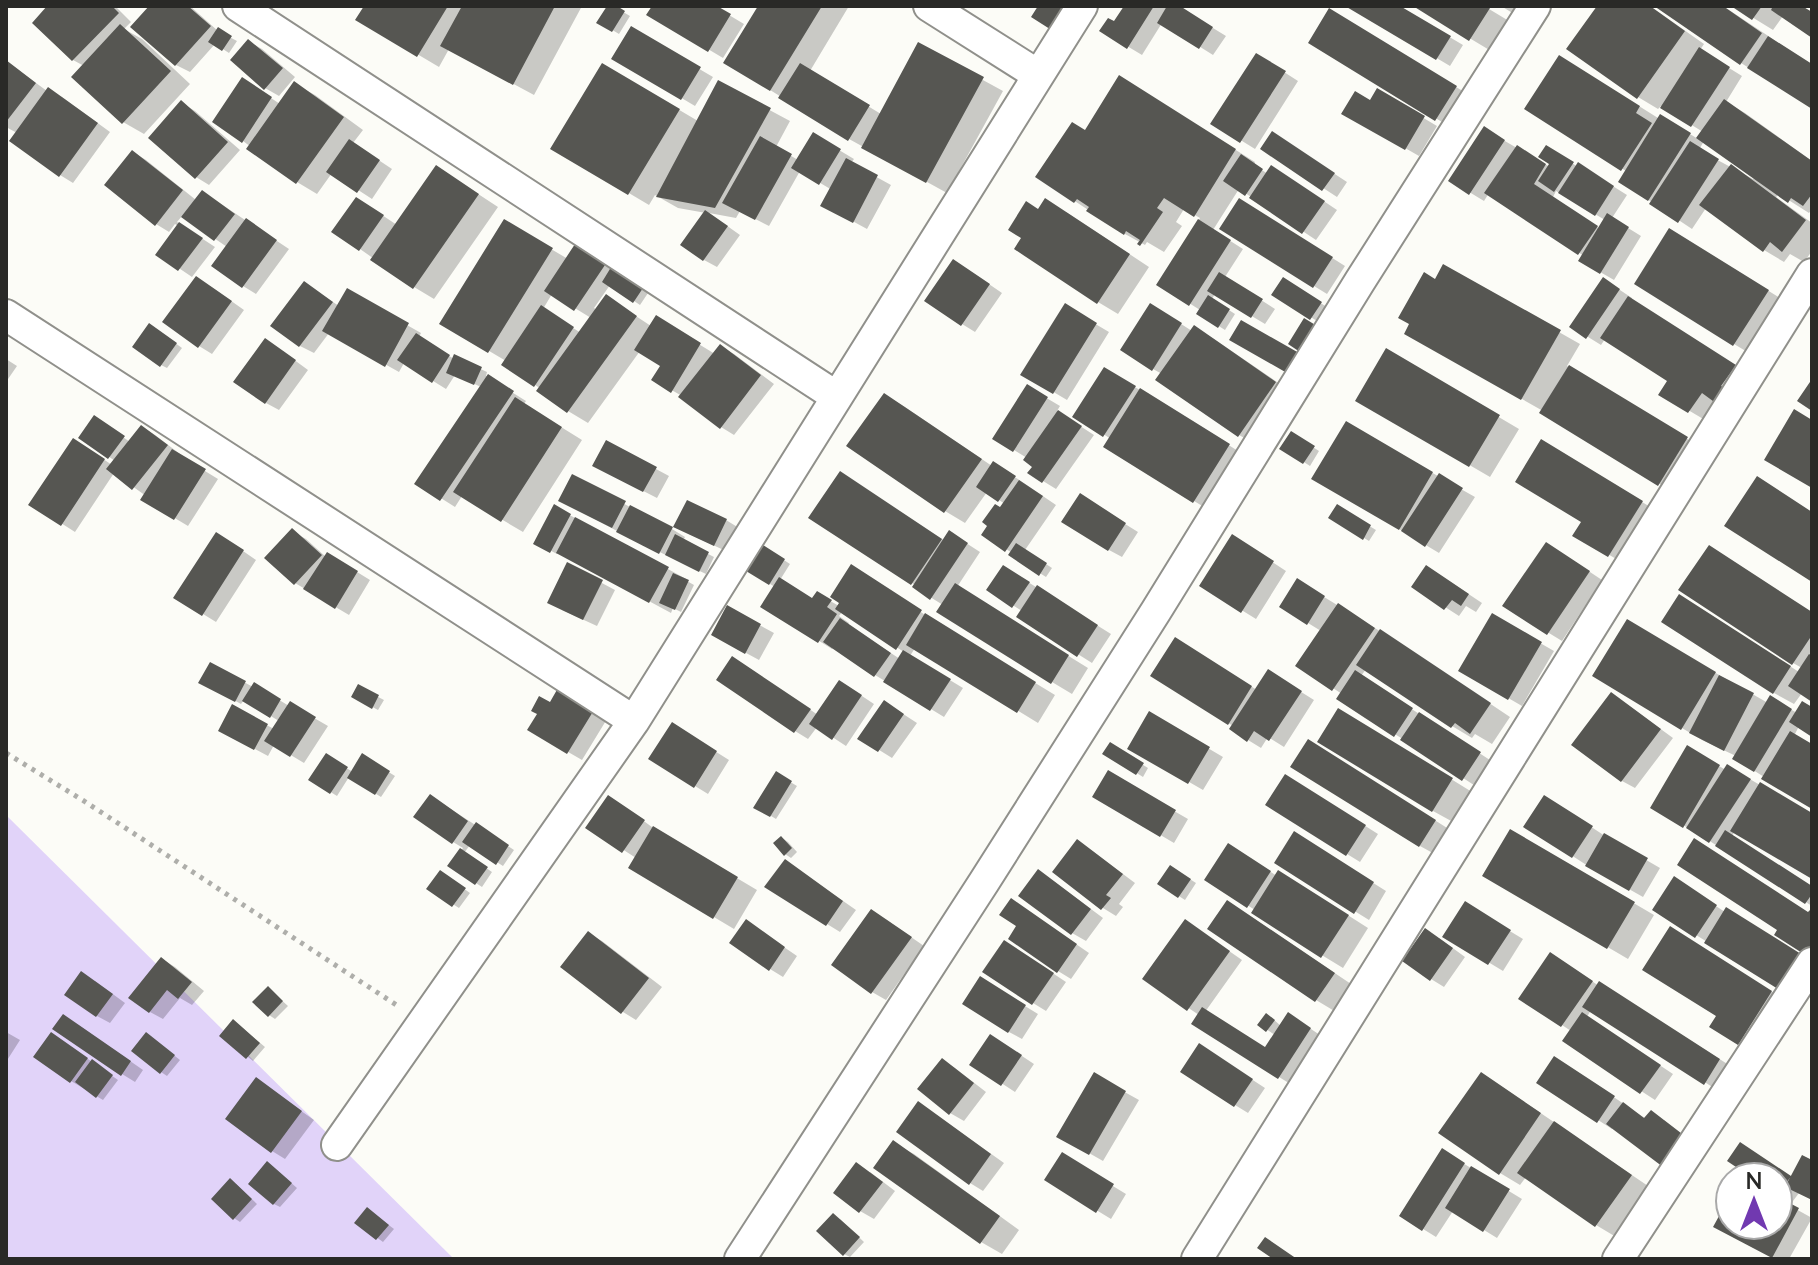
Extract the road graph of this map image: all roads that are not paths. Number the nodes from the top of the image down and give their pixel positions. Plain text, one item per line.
1 (238, 6) edge
2 (929, 6) edge
3 (1082, 6) edge
4 (1535, 6) edge
5 (1038, 75) junction
6 (1812, 274) edge
7 (6, 315) edge
8 (837, 397) junction
9 (634, 721) junction
10 (1812, 963) edge
11 (337, 1145) dead end
12 (740, 1259) edge
13 (1197, 1259) edge
14 (1618, 1259) edge

1 - 8 street
2 - 5 street
3 - 5 street
4 - 12 street
5 - 8 street
6 - 13 street
7 - 9 street
8 - 9 street
9 - 11 street
10 - 14 street

